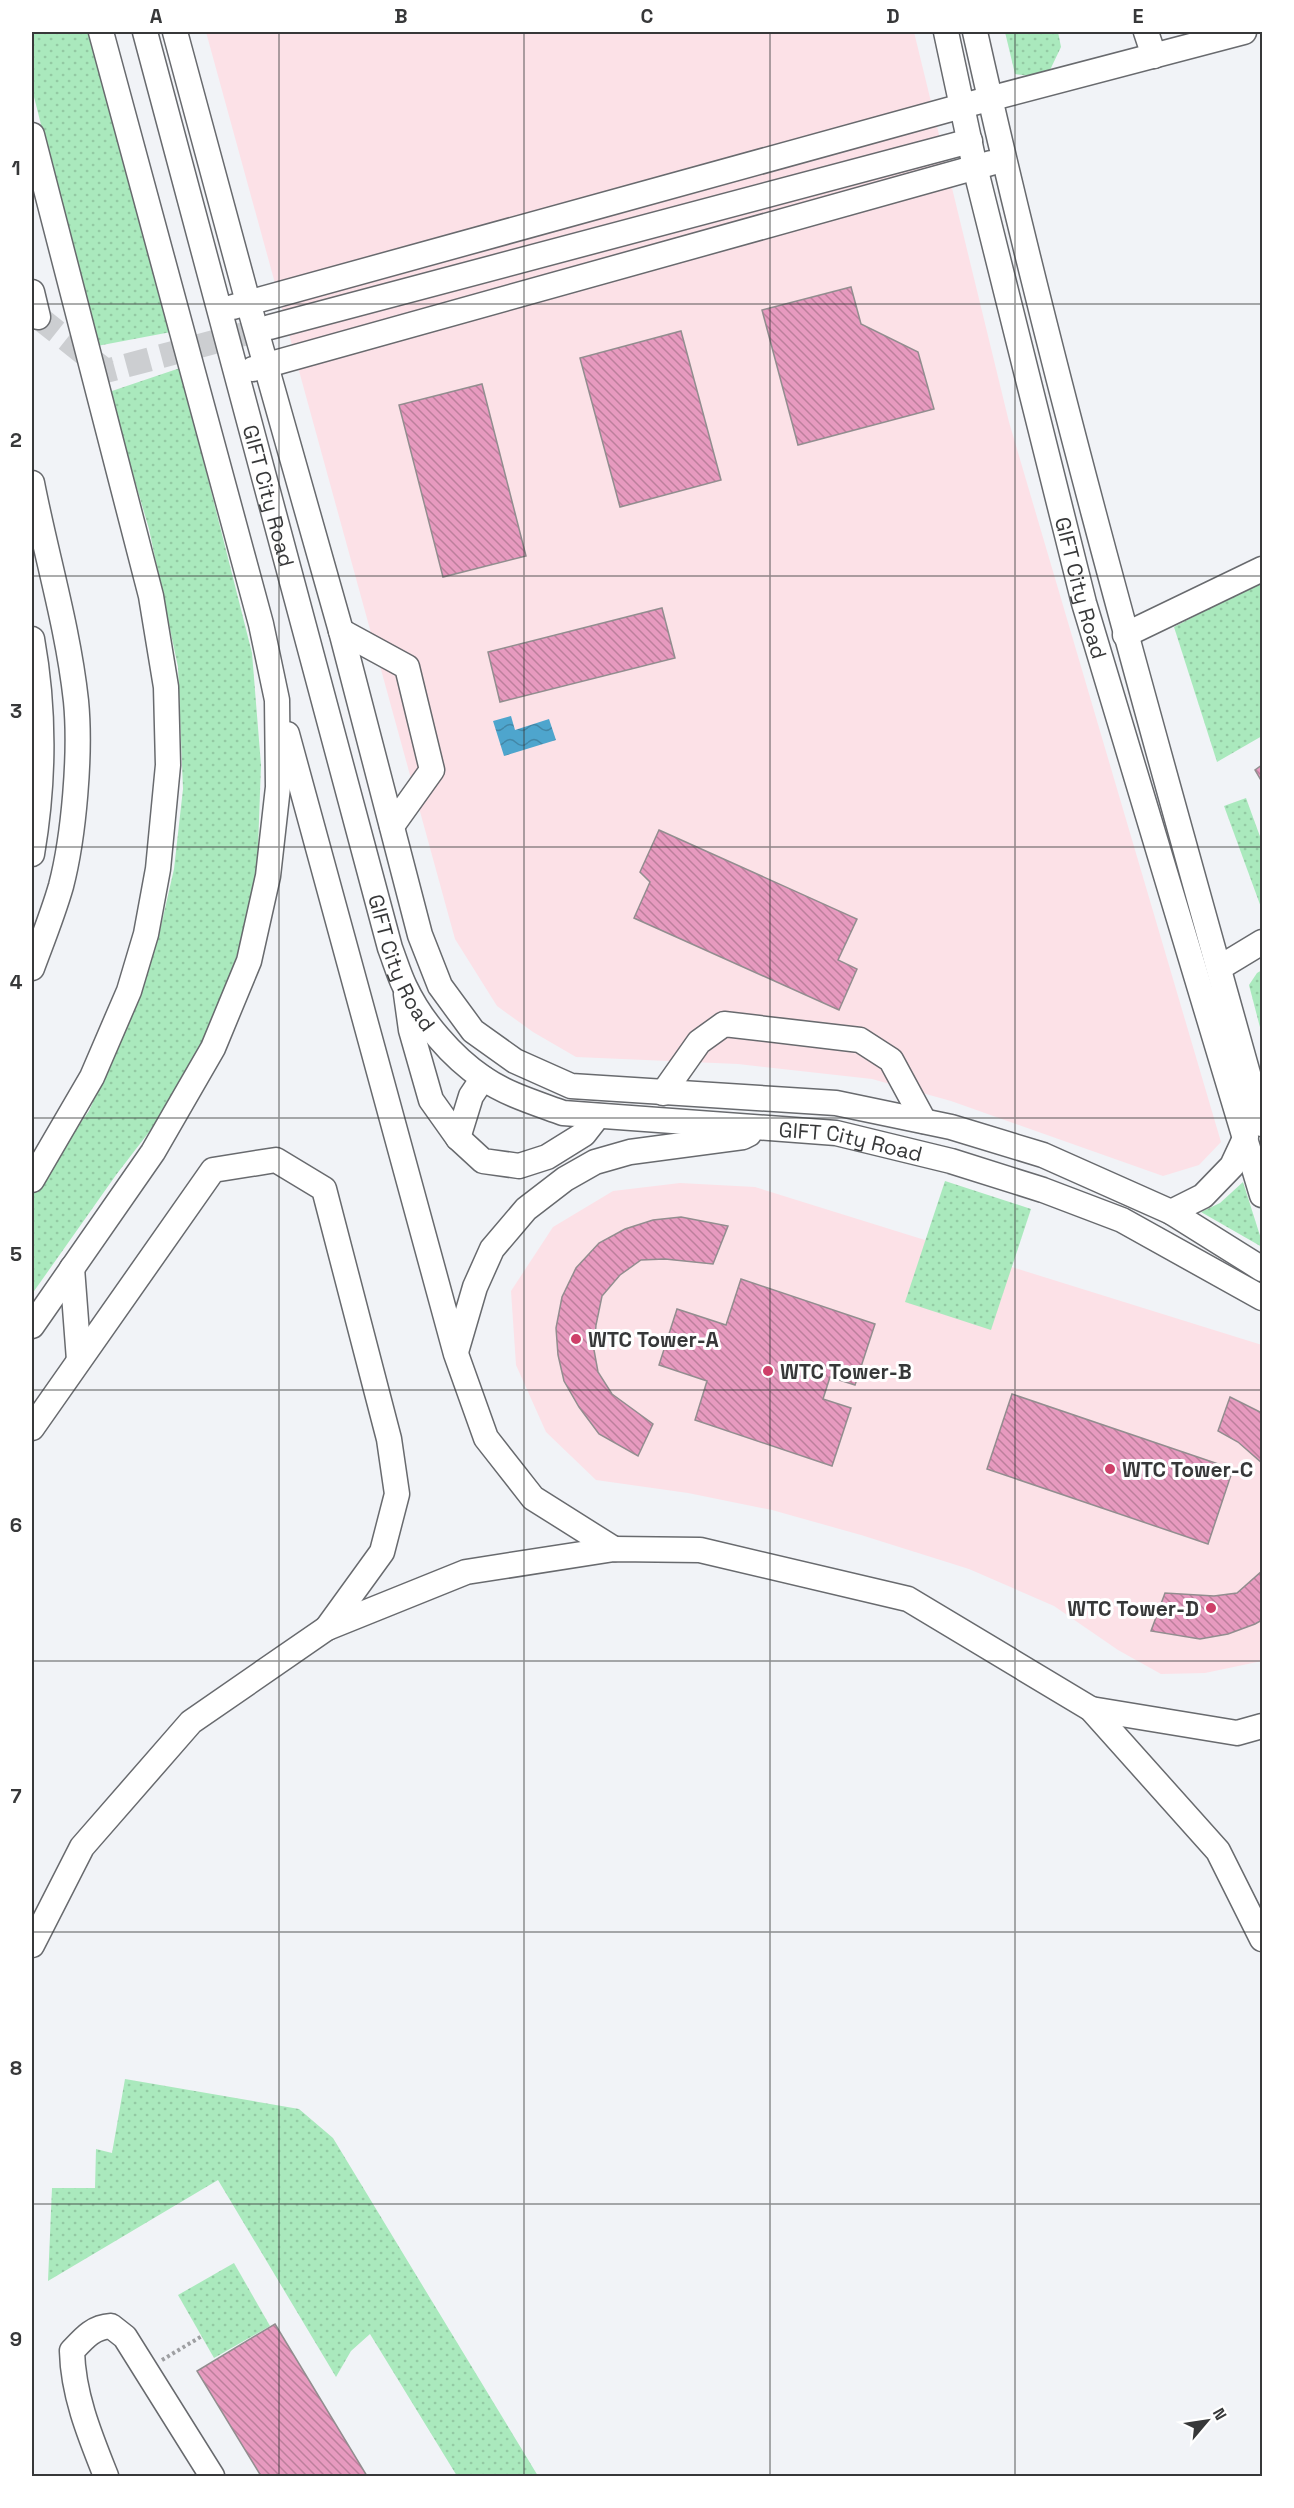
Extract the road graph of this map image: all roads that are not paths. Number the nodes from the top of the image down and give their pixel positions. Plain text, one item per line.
1 (101, 32) edge
2 (145, 32) edge
3 (176, 32) edge
4 (946, 32) edge
5 (975, 32) edge
6 (1146, 32) edge
7 (1244, 32) edge
8 (1154, 56) junction
9 (990, 99) junction
10 (962, 106) junction
11 (32, 135) edge
12 (970, 141) junction
13 (1003, 159) junction
14 (975, 167) junction
15 (32, 292) edge
16 (248, 302) junction
17 (220, 311) junction
18 (38, 317) dead end
19 (270, 327) tunnel mouth
20 (266, 364) junction
21 (236, 375) junction
22 (32, 483) edge
23 (1263, 569) edge
24 (341, 631) junction
25 (1125, 636) junction
26 (32, 639) edge
27 (277, 700) junction
28 (392, 826) junction
29 (32, 854) edge
30 (1263, 942) edge
31 (32, 968) edge
32 (1219, 968) junction
33 (405, 987) junction
34 (483, 1078) junction
35 (663, 1093) junction
36 (598, 1116) junction
37 (924, 1121) junction
38 (761, 1126) junction
39 (1254, 1130) edge
40 (458, 1138) junction
41 (32, 1180) edge
42 (1263, 1195) edge
43 (1171, 1212) junction
44 (72, 1268) junction
45 (1263, 1269) edge
46 (1263, 1298) edge
47 (32, 1326) edge
48 (456, 1354) junction
49 (80, 1360) junction
50 (32, 1428) edge
51 (614, 1549) junction
52 (327, 1628) junction
53 (1091, 1709) junction
54 (1261, 1726) edge
55 (1263, 1939) edge
56 (32, 1945) edge
57 (106, 2476) edge
58 (212, 2476) edge

1 - 27 street, GIFT City Road
2 - 17 street, GIFT City Road
3 - 16 street, GIFT City Road
4 - 10 street, GIFT City Road
5 - 9 street, GIFT City Road
6 - 8 street
7 - 8 street
8 - 9 street
9 - 10 street
9 - 13 street, GIFT City Road
10 - 12 street, GIFT City Road
10 - 16 street
11 - 41 street
12 - 14 street, GIFT City Road
12 - 19 street
13 - 14 street
13 - 25 street, GIFT City Road
14 - 20 street
14 - 39 street, GIFT City Road
15 - 18 street
16 - 17 street
16 - 20 street, GIFT City Road
17 - 21 street, GIFT City Road
20 - 21 street
20 - 24 street, GIFT City Road
21 - 33 street, GIFT City Road
22 - 31 street
23 - 25 street
24 - 28 street, GIFT City Road
24 - 28 street
25 - 32 street, GIFT City Road
26 - 29 street
27 - 44 street, GIFT City Road
27 - 48 street
28 - 35 street, GIFT City Road
30 - 32 street
32 - 39 street, GIFT City Road
33 - 34 street, GIFT City Road
33 - 40 street
34 - 36 street, GIFT City Road
34 - 40 street
35 - 37 street, GIFT City Road
35 - 37 street
36 - 38 street, GIFT City Road
36 - 40 street
37 - 43 street, GIFT City Road
38 - 46 street, GIFT City Road
38 - 48 street
39 - 42 street, GIFT City Road
39 - 43 street
43 - 45 street, GIFT City Road
44 - 47 street, GIFT City Road
44 - 49 street
48 - 51 street
49 - 50 street
49 - 52 street
51 - 52 street
51 - 53 street
52 - 56 street
53 - 54 street
53 - 55 street
57 - 58 street

